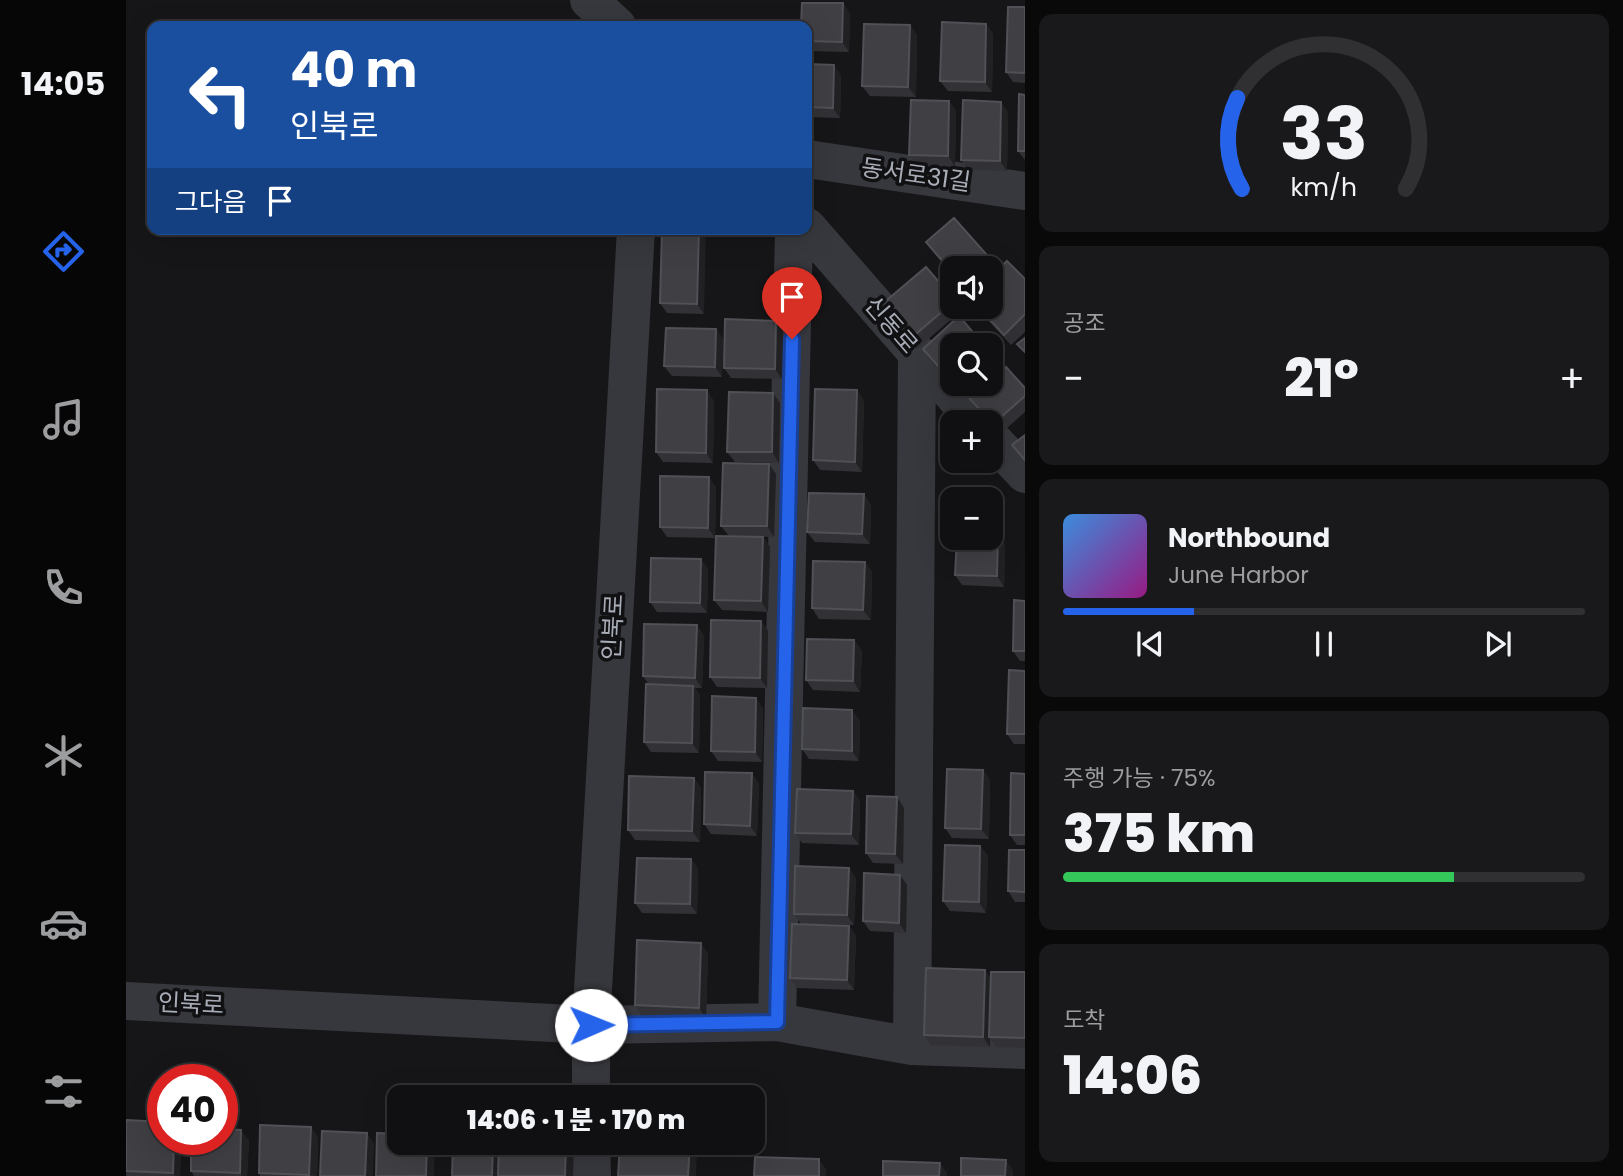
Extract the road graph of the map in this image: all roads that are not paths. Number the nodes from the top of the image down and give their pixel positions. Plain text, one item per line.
1 (589, 0) edge
2 (612, 21) edge
3 (812, 160) edge
4 (1024, 191) edge
5 (812, 233) edge
6 (636, 235) edge
7 (794, 235) edge
8 (917, 355) junction
9 (966, 410) edge
10 (1003, 451) edge
11 (1024, 474) edge
12 (126, 1001) edge
13 (777, 1022) junction
14 (591, 1025) junction
15 (912, 1046) junction
16 (1024, 1050) edge
17 (591, 1085) edge
18 (592, 1155) edge
19 (592, 1176) edge

1 - 2 street
3 - 4 street, 동서로31길
5 - 8 street, 신동로
6 - 14 street, 인북로
7 - 13 street
8 - 9 street, 신동로
8 - 15 street
10 - 11 street
12 - 14 street, 인북로
13 - 14 street, 인북로
13 - 15 street, 인북로
14 - 17 street
15 - 16 street, 인북로
18 - 19 street

